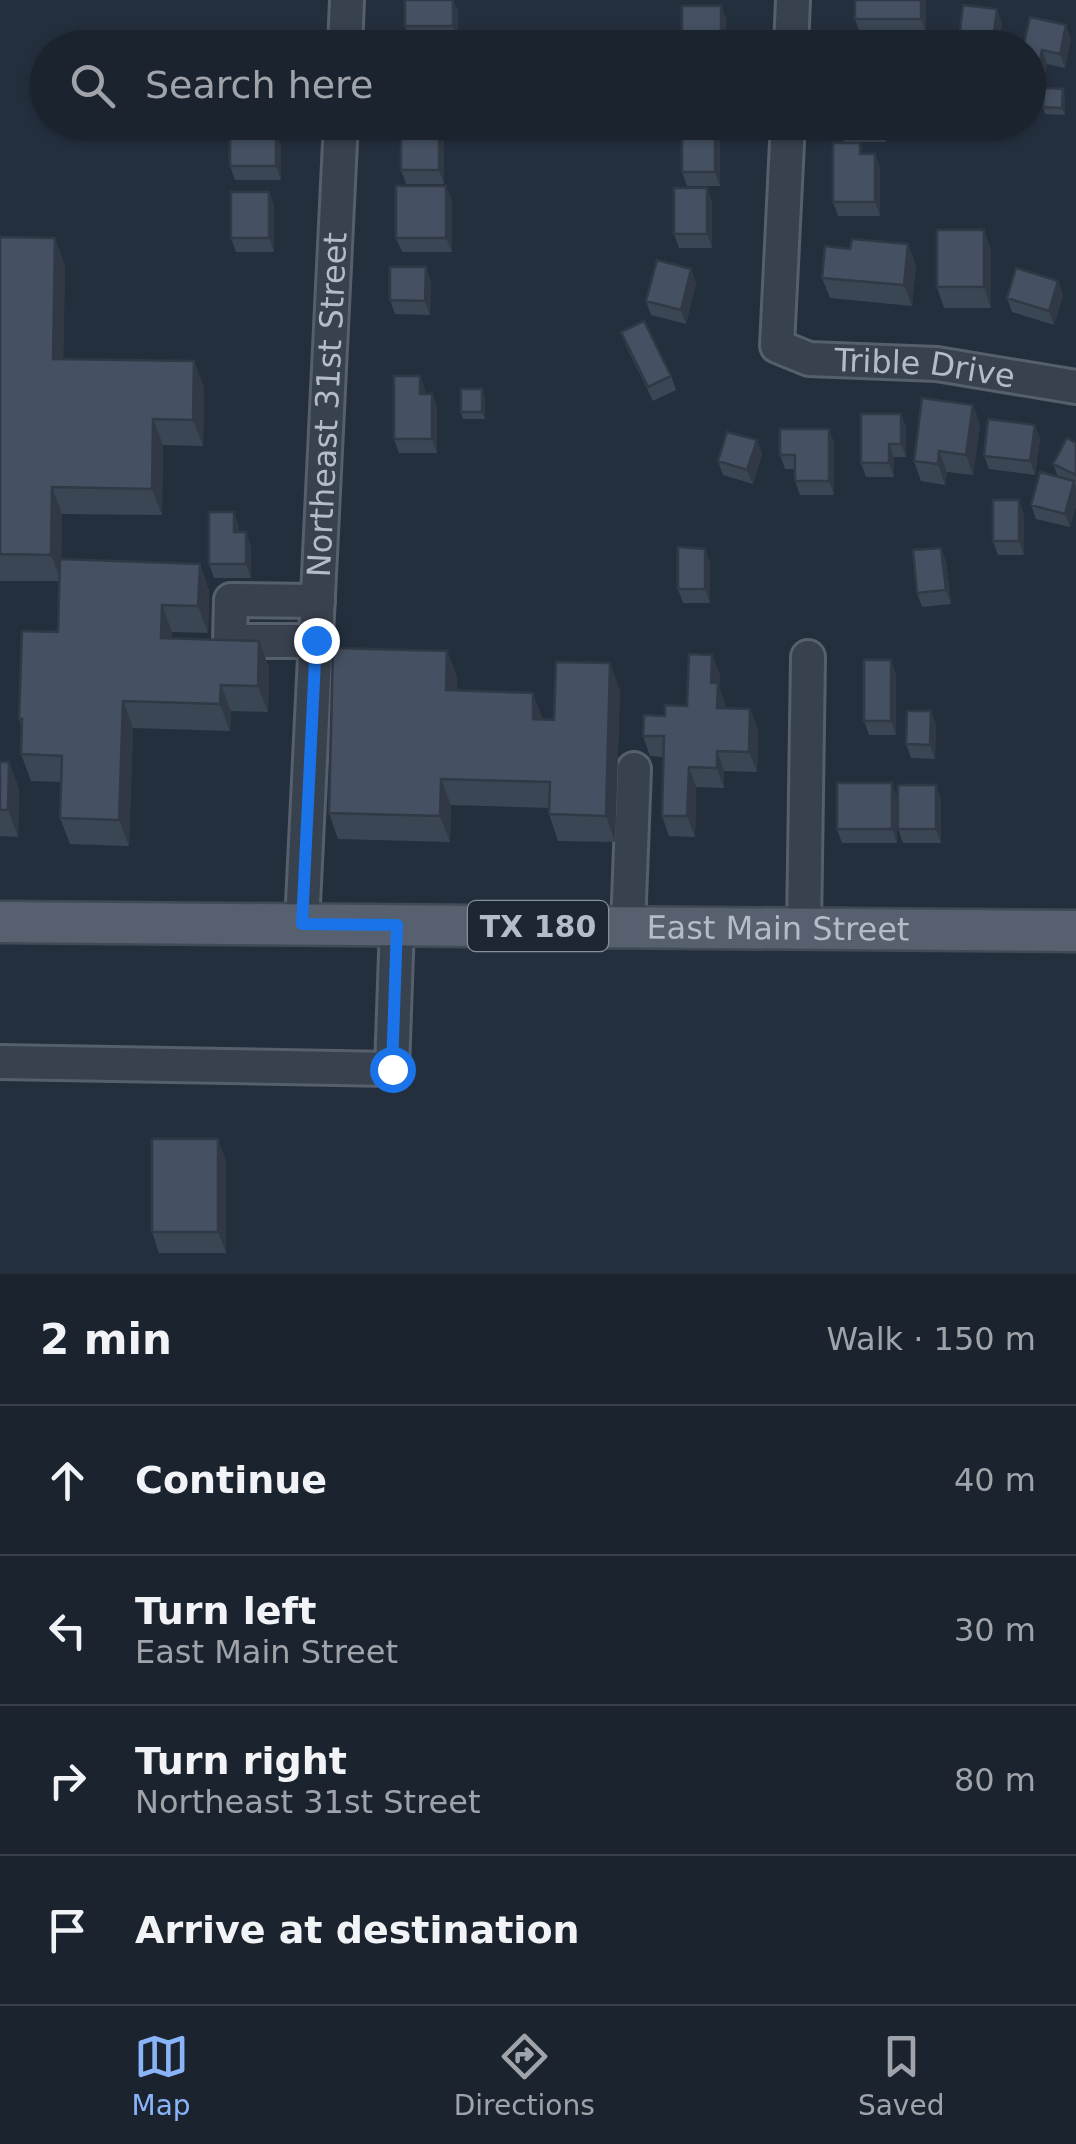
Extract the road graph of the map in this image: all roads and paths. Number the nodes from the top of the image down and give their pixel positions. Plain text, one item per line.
1 (347, 0) edge
2 (793, 0) edge
3 (346, 30) edge
4 (792, 30) edge
5 (340, 140) edge
6 (787, 140) edge
7 (1076, 387) edge
8 (318, 600) junction
9 (316, 640) junction
10 (808, 657) dead end
11 (634, 769) dead end
12 (0, 922) edge
13 (302, 924) junction
14 (397, 925) junction
15 (628, 927) junction
16 (804, 928) junction
17 (1076, 931) edge
18 (0, 1062) edge

1 - 3 street
2 - 4 street
5 - 8 street, Northeast 31st Street
6 - 7 street, Trible Drive
8 - 9 street, Northeast 31st Street
8 - 9 street
9 - 13 street, Northeast 31st Street
10 - 16 street
11 - 15 street
12 - 13 main road, East Main Street / TX 180
13 - 14 main road, East Main Street / TX 180
14 - 15 main road, East Main Street / TX 180
14 - 18 street
15 - 16 main road, East Main Street / TX 180
16 - 17 main road, East Main Street / TX 180

